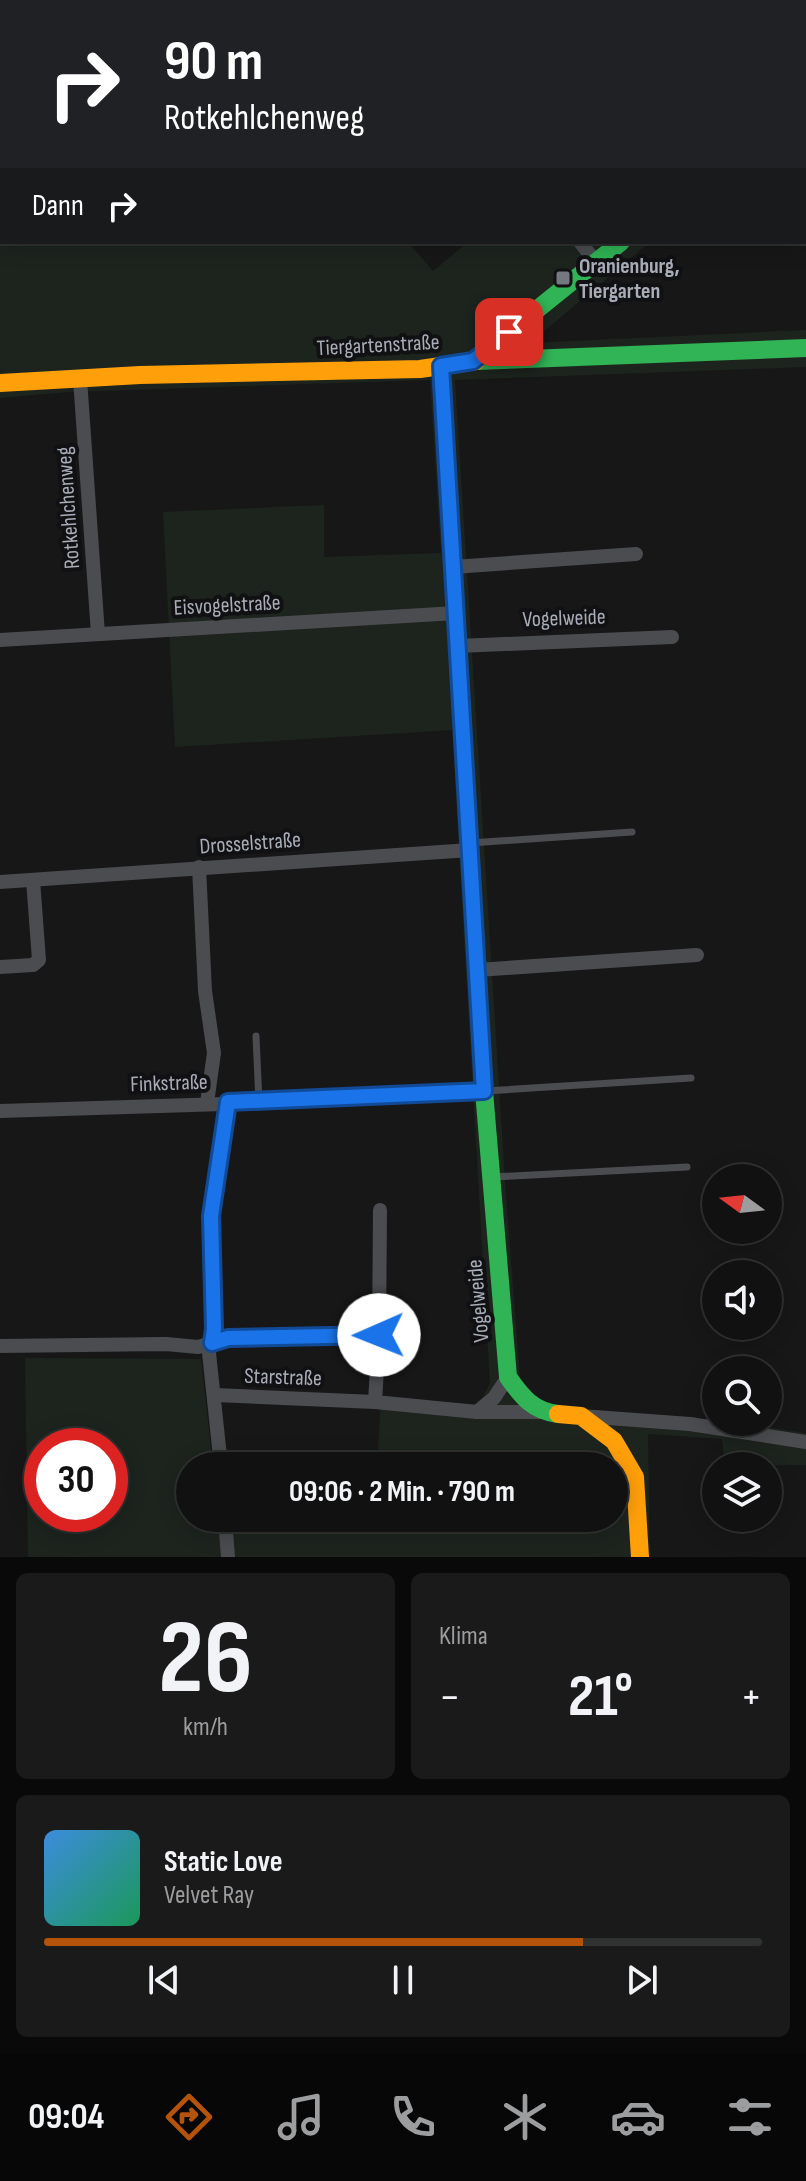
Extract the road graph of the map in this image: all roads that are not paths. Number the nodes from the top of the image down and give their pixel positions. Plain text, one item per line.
1 (582, 244) edge
2 (618, 244) edge
3 (596, 262) junction
4 (806, 348) edge
5 (473, 361) junction
6 (441, 366) junction
7 (80, 379) junction
8 (0, 383) edge
9 (636, 554) dead end
10 (453, 567) junction
11 (456, 613) junction
12 (98, 634) junction
13 (672, 637) dead end
14 (0, 640) edge
15 (458, 646) junction
16 (632, 832) dead end
17 (470, 847) junction
18 (199, 867) junction
19 (33, 880) junction
20 (0, 882) edge
21 (697, 955) dead end
22 (0, 967) edge
23 (477, 970) junction
24 (256, 1036) dead end
25 (691, 1078) dead end
26 (484, 1091) junction
27 (228, 1102) junction
28 (207, 1103) junction
29 (259, 1103) junction
30 (0, 1111) edge
31 (687, 1167) dead end
32 (491, 1177) junction
33 (380, 1210) dead end
34 (379, 1335) junction
35 (212, 1343) junction
36 (0, 1346) edge
37 (508, 1377) junction
38 (215, 1395) junction
39 (375, 1402) junction
40 (477, 1412) junction
41 (540, 1412) junction
42 (581, 1416) junction
43 (806, 1442) edge
44 (220, 1452) edge
45 (226, 1532) edge
46 (228, 1557) edge
47 (640, 1557) edge

1 - 3 street
2 - 3 street
3 - 5 street
4 - 5 street, Tiergartenstraße
5 - 6 street, Tiergartenstraße
6 - 7 street, Tiergartenstraße
6 - 10 street, Vogelweide
7 - 8 street, Tiergartenstraße
7 - 12 street, Rotkehlchenweg
9 - 10 street
10 - 11 street, Vogelweide
11 - 12 street, Eisvogelstraße
11 - 15 street, Vogelweide
12 - 14 street, Eisvogelstraße
13 - 15 street, Vogelweide
15 - 17 street, Vogelweide
16 - 17 lane
17 - 18 street, Drosselstraße
17 - 23 street, Vogelweide
18 - 19 street, Drosselstraße
18 - 28 street
19 - 20 street, Drosselstraße
19 - 22 street
21 - 23 street
23 - 26 street, Vogelweide
24 - 29 lane
25 - 26 lane
26 - 29 street, Finkstraße
26 - 32 street, Vogelweide
27 - 28 street, Finkstraße
27 - 29 street, Finkstraße
27 - 35 street
28 - 30 street, Finkstraße
31 - 32 lane
32 - 37 street, Vogelweide
33 - 34 street
34 - 35 street
34 - 39 street
35 - 36 street
35 - 38 street
37 - 40 street
37 - 41 street
38 - 39 street, Starstraße
38 - 44 street
39 - 40 street, Starstraße
40 - 41 street, Starstraße
41 - 42 street
42 - 43 street
42 - 47 street
45 - 46 street

